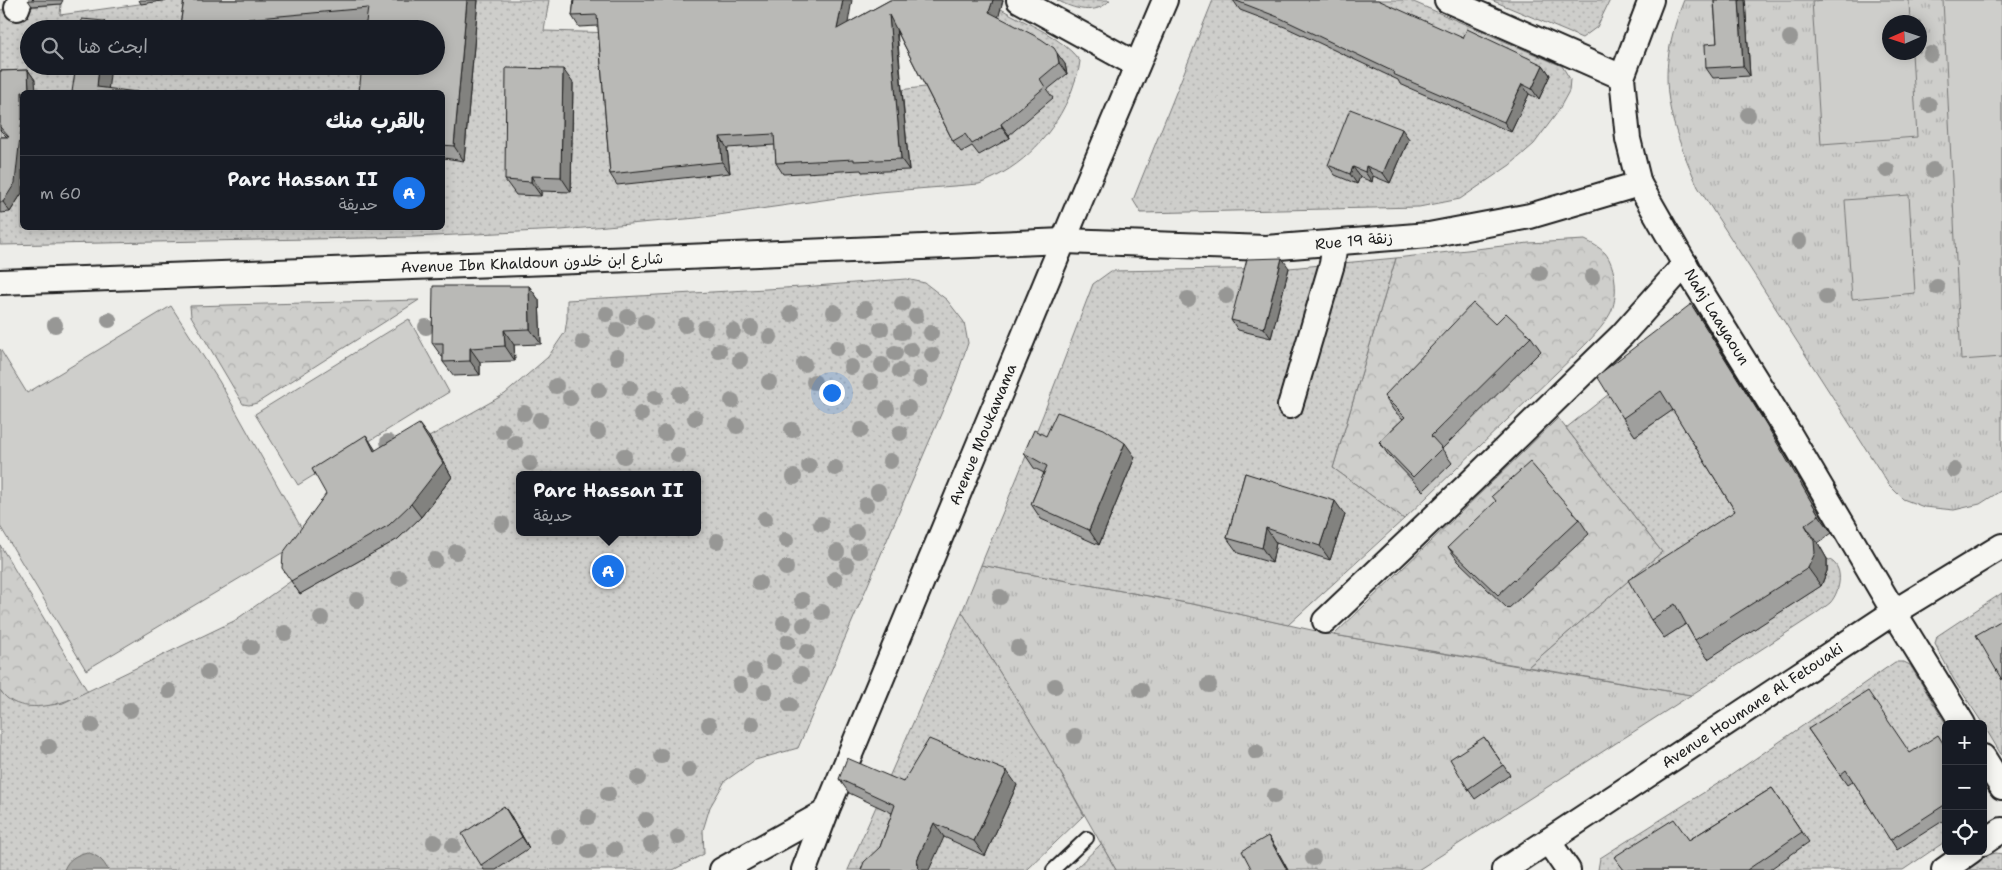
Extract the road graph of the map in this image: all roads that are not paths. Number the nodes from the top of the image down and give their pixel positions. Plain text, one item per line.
1 (1019, 0) edge
2 (1165, 0) edge
3 (1447, 0) edge
4 (1651, 0) edge
5 (1137, 65) junction
6 (1622, 77) junction
7 (1639, 184) junction
8 (1064, 241) junction
9 (1335, 243) junction
10 (1685, 264) junction
11 (0, 282) edge
12 (1290, 406) dead end
13 (2002, 546) edge
14 (1894, 612) junction
15 (1325, 621) dead end
16 (1961, 720) edge
17 (1987, 763) edge
18 (2002, 787) edge
19 (826, 812) junction
20 (2002, 830) edge
21 (1087, 838) dead end
22 (1987, 840) edge
23 (1548, 841) junction
24 (1965, 855) edge
25 (722, 870) edge
26 (804, 870) edge
27 (1053, 870) edge
28 (1504, 870) edge
29 (1568, 870) edge
30 (1944, 870) edge

1 - 5 street
2 - 5 street, Avenue Moukawama
3 - 6 street
4 - 6 street, Nahj Laayaoun
5 - 8 street, Avenue Moukawama
6 - 7 street, Nahj Laayaoun
7 - 9 street, Rue 19 زنقة
7 - 10 street, Nahj Laayaoun
8 - 9 street, Rue 19 زنقة
8 - 11 street, Avenue Ibn Khaldoun شارع ابن خلدون
8 - 19 street, Avenue Moukawama
9 - 12 street
10 - 14 street, Nahj Laayaoun
10 - 15 street
13 - 14 street, Avenue Houmane Al Fetouaki
14 - 16 street, Nahj Laayaoun
14 - 23 street, Avenue Houmane Al Fetouaki
17 - 18 street
19 - 25 street
19 - 26 street, Avenue Moukawama
20 - 22 street
21 - 27 lane
23 - 28 street, Avenue Houmane Al Fetouaki
23 - 29 street
24 - 30 street

